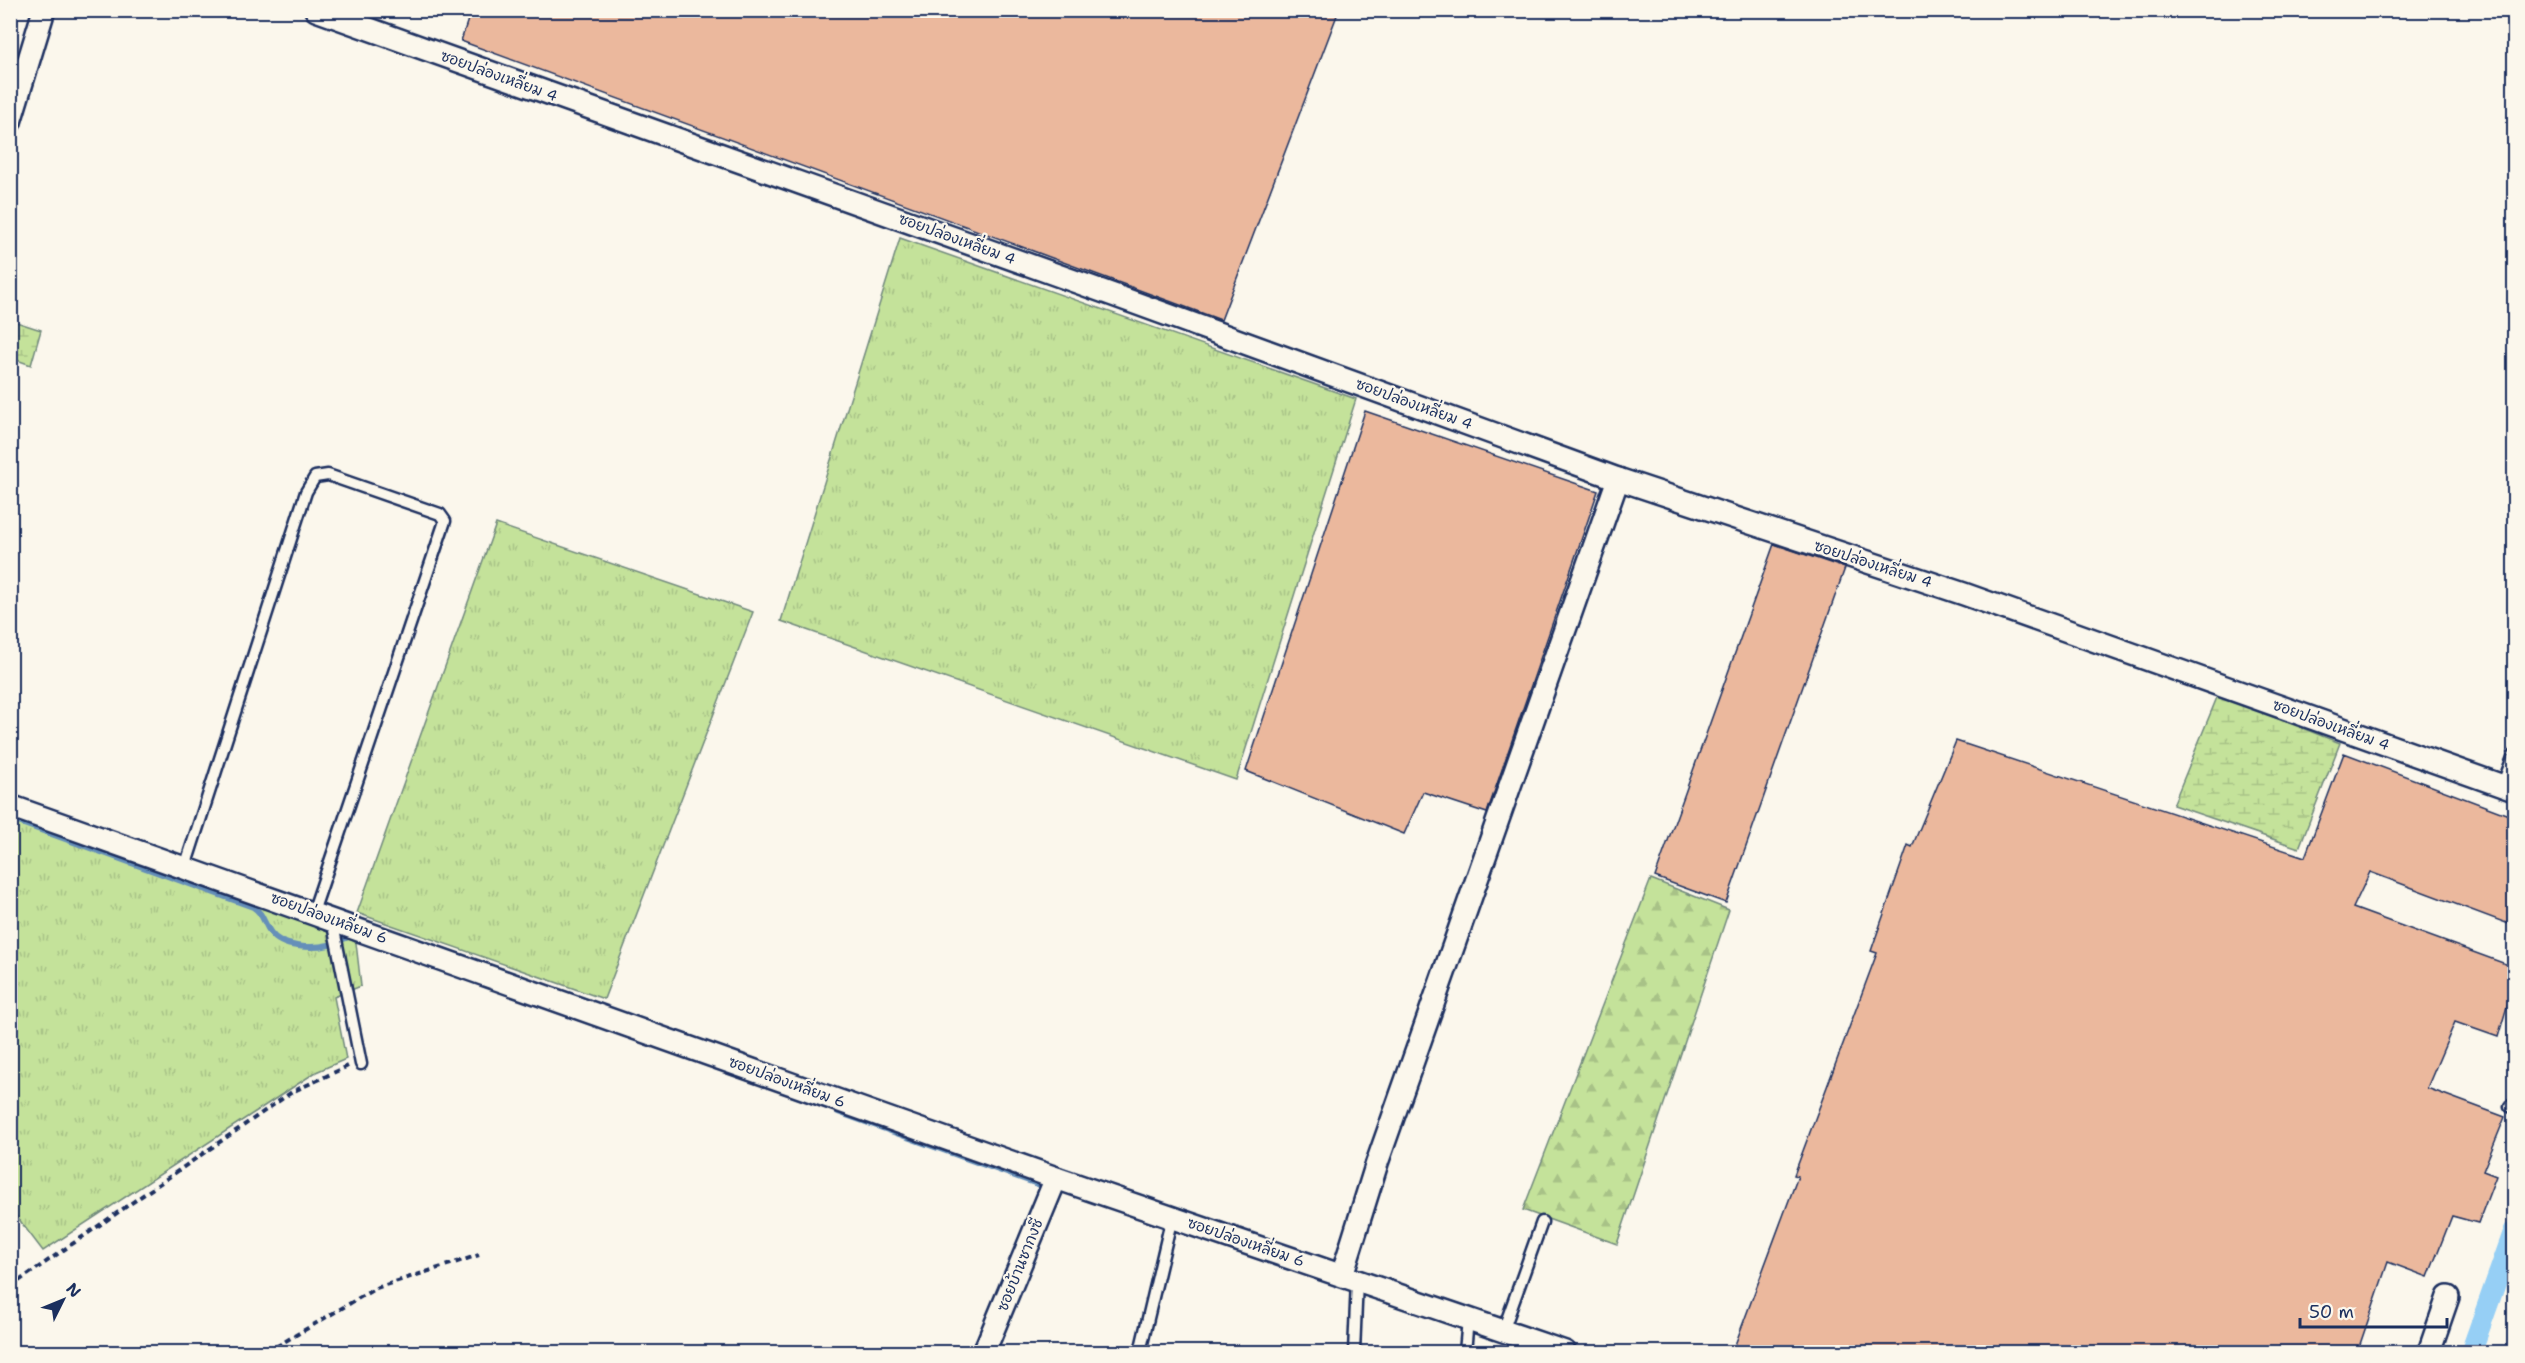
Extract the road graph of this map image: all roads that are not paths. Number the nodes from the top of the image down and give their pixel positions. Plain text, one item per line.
1 (44, 10) edge
2 (316, 10) edge
3 (10, 122) edge
4 (1618, 479) junction
5 (2514, 755) edge
6 (2508, 788) edge
7 (10, 806) edge
8 (185, 867) junction
9 (323, 915) junction
10 (359, 1059) road end
11 (1056, 1178) junction
12 (1172, 1217) junction
13 (1542, 1222) dead end
14 (1349, 1277) junction
15 (2448, 1297) dead end
16 (1468, 1319) junction
17 (1503, 1331) junction
18 (984, 1353) edge
19 (1140, 1353) edge
20 (1354, 1353) edge
21 (1466, 1353) edge
22 (1565, 1353) edge
23 (2429, 1353) edge

1 - 3 street
2 - 4 street, ซอยปล่องเหลี่ยม 4
4 - 6 street, ซอยปล่องเหลี่ยม 4
4 - 14 street
5 - 6 lane
7 - 8 street, ซอยปล่องเหลี่ยม 6
8 - 9 street, ซอยปล่องเหลี่ยม 6
8 - 9 lane
9 - 10 lane
9 - 11 street, ซอยปล่องเหลี่ยม 6
11 - 12 street, ซอยปล่องเหลี่ยม 6
11 - 18 street, ซอยบ้านซากงซี
12 - 14 street, ซอยปล่องเหลี่ยม 6
12 - 19 lane
13 - 17 lane
14 - 16 street, ซอยปล่องเหลี่ยม 6
14 - 20 lane
15 - 23 street
16 - 17 street, ซอยปล่องเหลี่ยม 6
16 - 21 lane
17 - 22 street, ซอยปล่องเหลี่ยม 6

